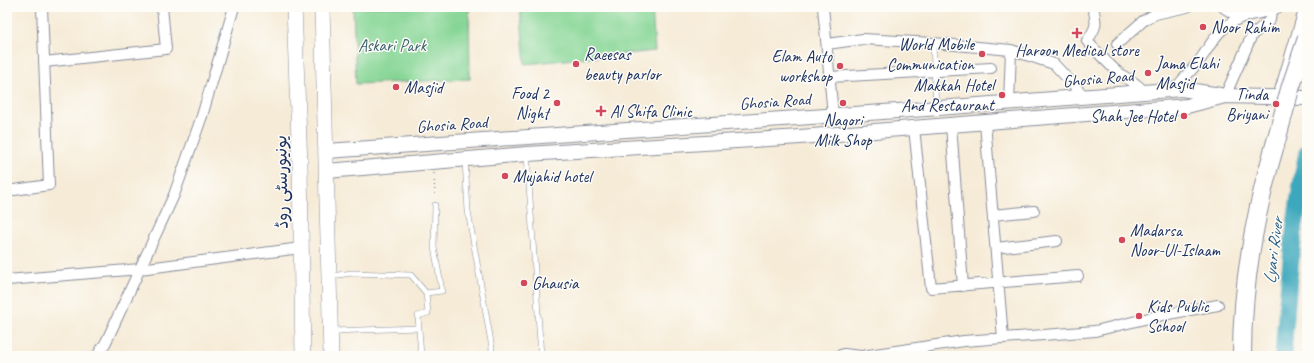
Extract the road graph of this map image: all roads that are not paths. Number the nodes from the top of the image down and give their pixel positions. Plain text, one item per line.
1 (42, 7) edge
2 (162, 7) edge
3 (234, 7) edge
4 (294, 7) edge
5 (322, 7) edge
6 (823, 7) edge
7 (1093, 7) edge
8 (1187, 7) edge
9 (1223, 7) edge
10 (1304, 7) edge
11 (1275, 10) edge
12 (1240, 18) junction
13 (1307, 38) edge
14 (934, 43) junction
15 (827, 44) junction
16 (1117, 44) dead end
17 (1011, 50) junction
18 (44, 62) junction
19 (991, 68) dead end
20 (935, 70) junction
21 (830, 77) junction
22 (1175, 90) junction
23 (1144, 92) junction
24 (1225, 96) junction
25 (1085, 97) junction
26 (1280, 97) junction
27 (1307, 98) edge
28 (1009, 103) junction
29 (936, 108) junction
30 (839, 115) junction
31 (985, 123) junction
32 (951, 125) junction
33 (914, 128) junction
34 (847, 134) junction
35 (327, 151) junction
36 (527, 154) junction
37 (465, 160) junction
38 (327, 171) junction
39 (7, 191) edge
40 (435, 205) road end
41 (1034, 211) dead end
42 (993, 215) junction
43 (1057, 241) dead end
44 (301, 248) junction
45 (996, 248) junction
46 (140, 269) junction
47 (330, 276) junction
48 (1078, 276) dead end
49 (7, 280) edge
50 (998, 284) junction
51 (963, 286) junction
52 (426, 293) junction
53 (1218, 305) dead end
54 (418, 328) junction
55 (331, 331) junction
56 (1003, 338) junction
57 (489, 355) edge
58 (97, 356) edge
59 (303, 356) edge
60 (331, 356) edge
61 (421, 356) edge
62 (504, 356) edge
63 (541, 356) edge
64 (838, 356) edge
65 (861, 356) edge
66 (1242, 356) edge

1 - 18 street
2 - 18 street
3 - 46 street
4 - 44 main road, یونیورسٹی روڈ
5 - 35 main road
6 - 15 street
7 - 23 street
8 - 16 street
9 - 12 street
10 - 26 street
11 - 12 street
11 - 24 street
12 - 22 street
13 - 66 highway, bridge
14 - 15 street
14 - 17 street
14 - 20 lane
15 - 21 street
17 - 25 street
17 - 28 street
18 - 39 street
19 - 20 street
20 - 21 street
20 - 29 lane
21 - 30 street
22 - 23 main road, Ghosia Road
22 - 24 main road, Ghosia Road
23 - 25 main road, Ghosia Road
24 - 26 main road
24 - 31 main road
25 - 28 main road, Ghosia Road
26 - 27 main road
28 - 29 main road, Ghosia Road
29 - 30 main road, Ghosia Road
30 - 34 main road
30 - 35 main road, Ghosia Road
31 - 32 main road
31 - 42 street
32 - 33 main road
32 - 51 street
33 - 34 main road
33 - 51 street
34 - 36 main road
35 - 38 main road
36 - 37 main road
36 - 63 lane
37 - 38 main road
37 - 57 lane
38 - 47 main road
40 - 52 lane
41 - 42 street
42 - 45 street
43 - 45 street
44 - 46 street
44 - 59 main road, یونیورسٹی روڈ
45 - 50 street
46 - 49 street
46 - 58 street
47 - 52 lane
47 - 55 main road
48 - 50 street
50 - 51 street
50 - 56 street
52 - 54 lane
53 - 56 street
54 - 55 lane
54 - 61 lane
55 - 60 main road
56 - 65 street
57 - 62 lane
64 - 65 street

